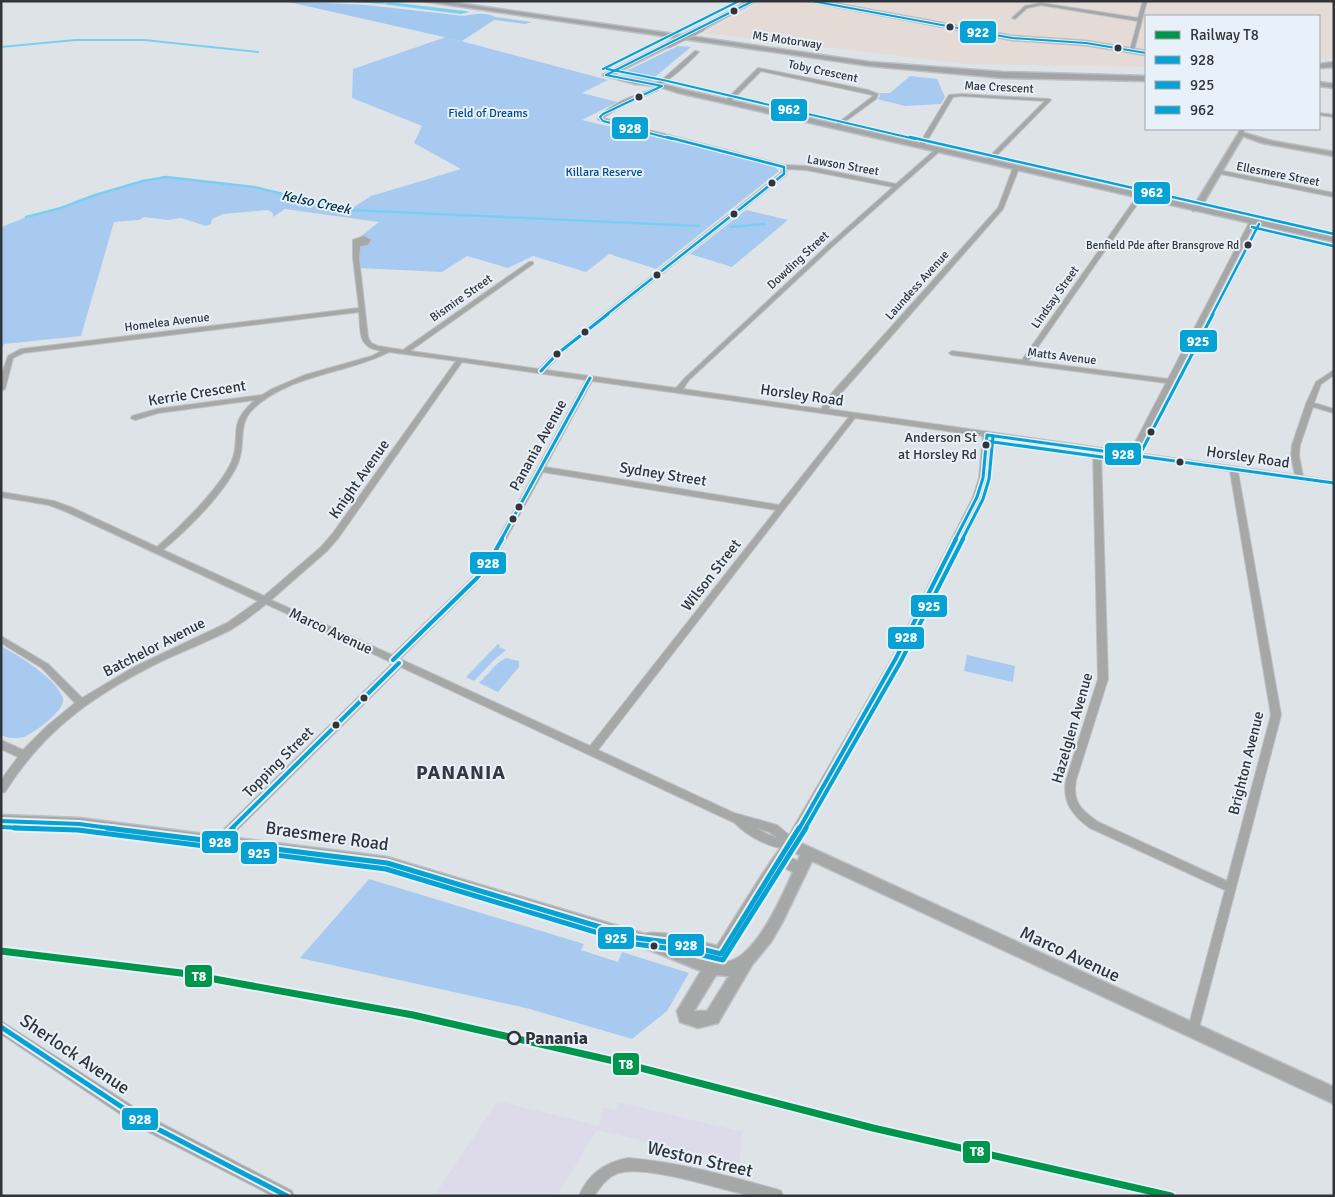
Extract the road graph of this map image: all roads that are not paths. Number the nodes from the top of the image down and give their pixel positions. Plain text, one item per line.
1 (426, 1) edge
2 (453, 1) edge
3 (753, 1) edge
4 (811, 1) edge
5 (1144, 1) edge
6 (1014, 18) dead end
7 (1140, 20) junction
8 (1132, 50) junction
9 (697, 52) dead end
10 (1145, 53) edge
11 (1334, 64) edge
12 (1320, 66) edge
13 (622, 68) junction
14 (1334, 70) edge
15 (1320, 72) edge
16 (1145, 74) edge
17 (623, 79) junction
18 (1145, 79) edge
19 (1320, 84) edge
20 (654, 86) junction
21 (1334, 86) edge
22 (642, 94) junction
23 (727, 102) junction
24 (1320, 114) edge
25 (1334, 116) edge
26 (836, 127) junction
27 (1240, 134) edge
28 (920, 146) junction
29 (938, 150) junction
30 (1334, 154) edge
31 (988, 161) junction
32 (784, 167) junction
33 (1016, 168) junction
34 (1218, 172) junction
35 (898, 186) junction
36 (1334, 195) edge
37 (1140, 196) junction
38 (1196, 208) junction
39 (1253, 221) junction
40 (1334, 240) edge
41 (357, 244) dead end
42 (531, 263) dead end
43 (361, 310) junction
44 (376, 348) junction
45 (388, 350) junction
46 (404, 352) junction
47 (952, 353) dead end
48 (361, 360) junction
49 (460, 360) junction
50 (1024, 362) junction
51 (541, 371) junction
52 (1334, 372) edge
53 (590, 378) junction
54 (1170, 381) junction
55 (1, 389) edge
56 (678, 390) junction
57 (263, 397) junction
58 (1310, 404) junction
59 (823, 411) junction
60 (1334, 411) edge
61 (853, 416) junction
62 (135, 418) dead end
63 (987, 435) junction
64 (1097, 450) junction
65 (1132, 455) junction
66 (541, 469) junction
67 (1234, 469) junction
68 (1300, 478) junction
69 (1334, 483) edge
70 (1, 494) edge
71 (781, 508) junction
72 (158, 550) junction
73 (263, 600) junction
74 (1, 639) edge
75 (396, 662) junction
76 (82, 704) junction
77 (1, 744) edge
78 (591, 752) junction
79 (23, 755) junction
80 (1, 789) edge
81 (1, 821) edge
82 (220, 840) junction
83 (790, 844) junction
84 (808, 853) junction
85 (779, 860) junction
86 (801, 869) junction
87 (1230, 887) junction
88 (638, 938) junction
89 (721, 954) junction
90 (746, 962) junction
91 (711, 970) junction
92 (1, 1027) edge
93 (1193, 1032) junction
94 (1334, 1096) edge
95 (615, 1167) joint
96 (287, 1196) edge
97 (586, 1196) edge
98 (776, 1196) edge

1 - 18 highway, M5 Motorway
2 - 16 highway, M5 Motorway
3 - 13 main road, bridge
4 - 8 main road
5 - 7 street
6 - 7 street
7 - 8 street
8 - 10 main road
9 - 20 street, Lawson Street
11 - 12 highway
13 - 17 main road
13 - 17 main road
14 - 15 highway
17 - 20 main road
19 - 21 main road
20 - 22 street, Lawson Street
20 - 22 street, Lawson Street
20 - 23 main road
22 - 32 street, Lawson Street
23 - 26 main road
23 - 26 street, Toby Crescent
24 - 25 street
26 - 28 main road
27 - 30 street
27 - 34 street
28 - 29 main road
28 - 31 street, Mae Crescent
29 - 31 main road
29 - 35 street, Dowding Street
31 - 33 main road
32 - 35 street, Lawson Street
32 - 51 street
33 - 37 main road
33 - 59 street, Laundess Avenue
34 - 36 street, Ellesmere Street
34 - 38 street
35 - 56 street, Dowding Street
37 - 38 main road
37 - 50 street, Lindsay Street
38 - 39 main road
39 - 40 main road
39 - 54 street
41 - 43 street
42 - 46 street, Bismire Street
43 - 44 street
43 - 55 street, Homelea Avenue
44 - 45 street, Horsley Road
44 - 48 street
45 - 46 street, Horsley Road
45 - 48 street
46 - 49 street, Horsley Road
47 - 50 street, Matts Avenue
48 - 57 street
49 - 51 street, Horsley Road
49 - 73 street, Knight Avenue
50 - 54 street, Matts Avenue
51 - 53 street, Horsley Road
52 - 58 street
53 - 56 street, Horsley Road
53 - 66 street, Panania Avenue
54 - 65 street
56 - 59 street, Horsley Road
57 - 62 street, Kerrie Crescent
57 - 72 street
58 - 60 street
58 - 68 street
59 - 61 street, Horsley Road
61 - 63 street, Horsley Road
61 - 71 street, Wilson Street
63 - 64 street, Horsley Road
63 - 83 street
64 - 65 street, Horsley Road
64 - 87 street, Hazelglen Avenue
65 - 67 street, Horsley Road
66 - 71 street, Sydney Street
66 - 75 street, Panania Avenue
67 - 68 street, Horsley Road
67 - 87 street, Brighton Avenue
68 - 69 street, Horsley Road
70 - 72 street, Marco Avenue
71 - 78 street, Wilson Street
72 - 73 street, Marco Avenue
73 - 75 street, Marco Avenue
73 - 76 street, Batchelor Avenue
74 - 76 street
75 - 78 street, Marco Avenue
75 - 82 street, Topping Street
76 - 79 street, Batchelor Avenue
77 - 79 street
78 - 83 street, Marco Avenue
79 - 80 street, Batchelor Avenue
81 - 82 street, Braesmere Road
82 - 88 street, Braesmere Road
83 - 84 street, Marco Avenue
83 - 85 street
84 - 86 street
84 - 93 street, Marco Avenue
85 - 86 street
85 - 89 street
86 - 90 street
87 - 93 street, Brighton Avenue
88 - 89 street, Braesmere Road
88 - 91 street, Braesmere Road
89 - 91 street
90 - 91 street, Braesmere Road
90 - 91 street
92 - 96 street, Sherlock Avenue
93 - 94 street, Marco Avenue
95 - 97 street
95 - 98 street, Weston Street

